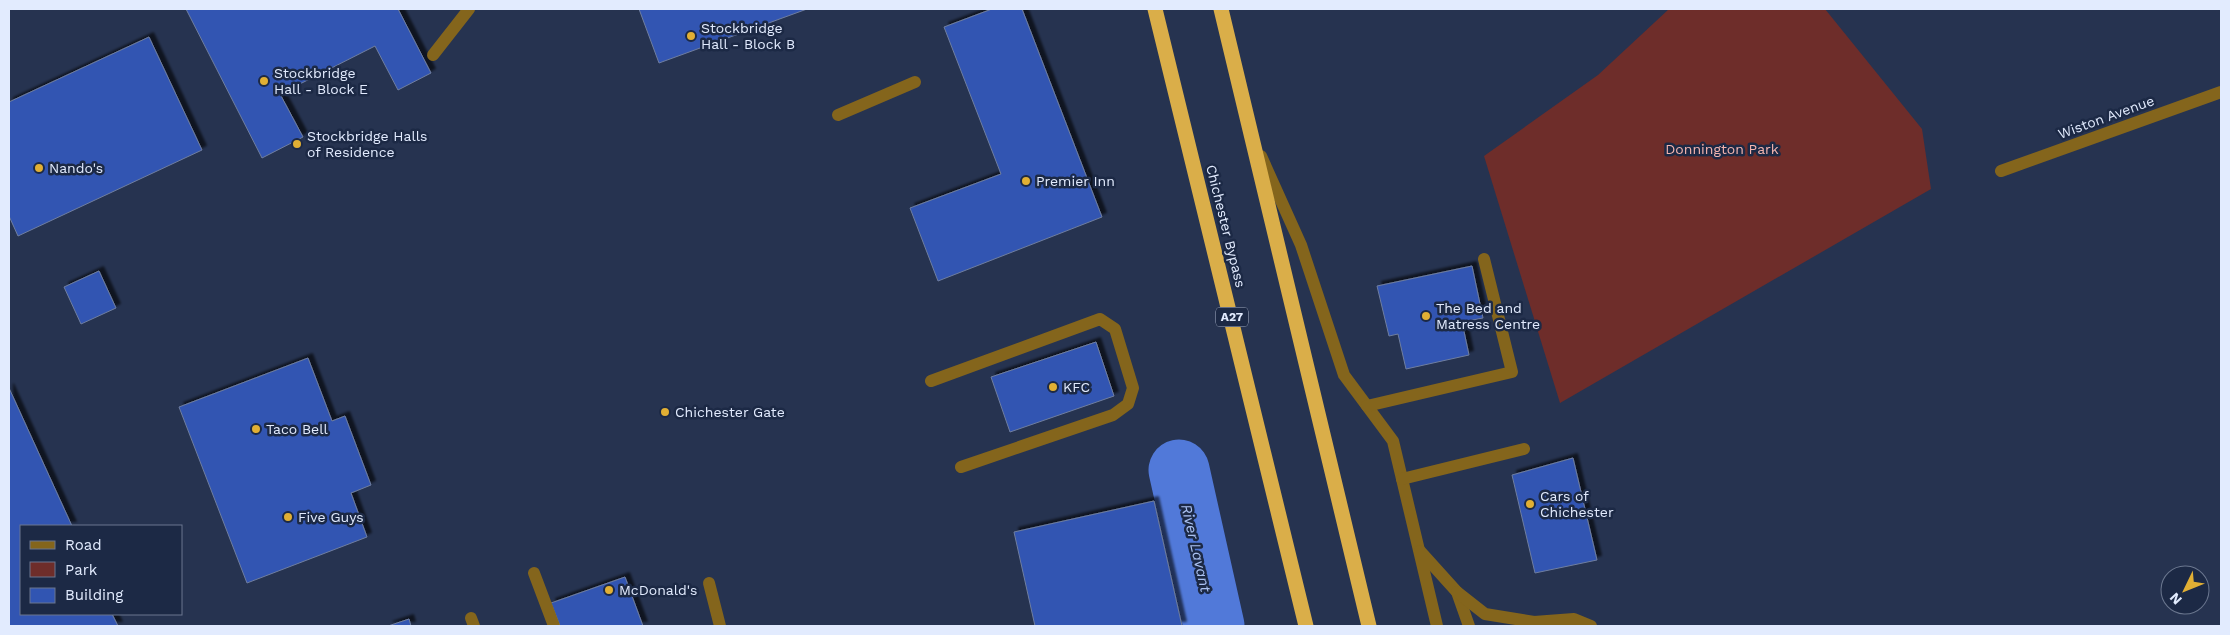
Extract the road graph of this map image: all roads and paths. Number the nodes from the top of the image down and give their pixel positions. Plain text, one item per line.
1 (469, 9) edge
2 (1155, 9) edge
3 (1222, 9) edge
4 (433, 55) dead end
5 (915, 82) dead end
6 (2221, 92) edge
7 (838, 115) dead end
8 (1253, 138) junction
9 (2002, 171) dead end
10 (1484, 259) dead end
11 (931, 381) dead end
12 (1367, 406) junction
13 (1524, 449) dead end
14 (961, 467) dead end
15 (1402, 480) junction
16 (1418, 549) junction
17 (534, 573) dead end
18 (709, 583) dead end
19 (1457, 592) junction
20 (1496, 621) edge
21 (1557, 623) edge
22 (1528, 624) edge
23 (554, 626) edge
24 (720, 626) edge
25 (1306, 626) edge
26 (1369, 626) edge
27 (1437, 626) edge
28 (1469, 626) edge
29 (1591, 626) edge

1 - 4 street
2 - 25 highway, Chichester Bypass / A27
3 - 8 highway
5 - 7 street
6 - 9 street, Wiston Avenue
8 - 12 street
8 - 26 highway
10 - 12 street
11 - 14 street
12 - 15 street
13 - 15 street
15 - 16 street
16 - 19 street
16 - 27 street
17 - 23 street
18 - 24 street
19 - 20 street
19 - 28 street
20 - 22 street
21 - 22 street
21 - 29 street

